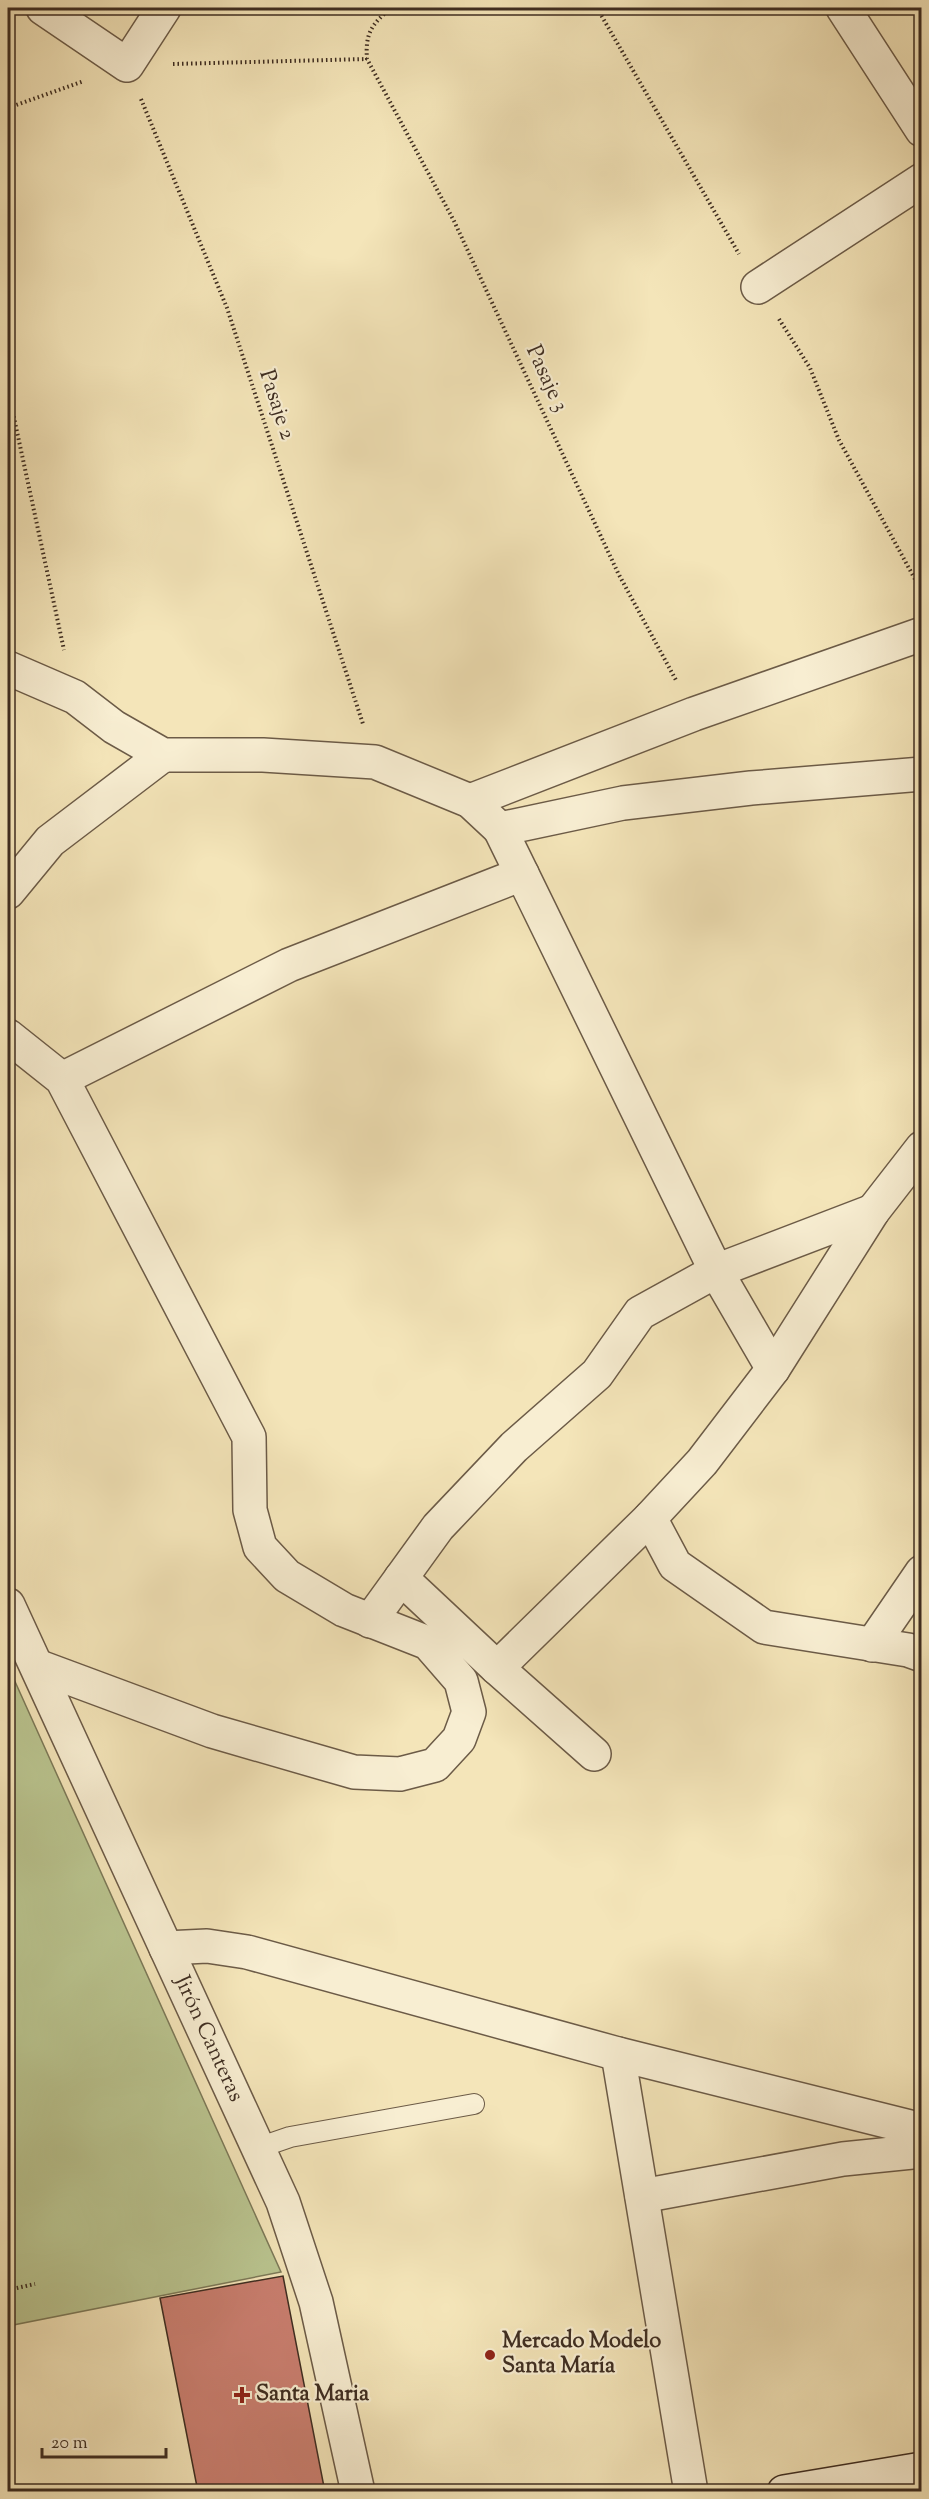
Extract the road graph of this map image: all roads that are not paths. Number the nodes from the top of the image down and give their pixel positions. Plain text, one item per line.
1 (44, 8) edge
2 (164, 8) edge
3 (843, 8) edge
4 (921, 130) edge
5 (921, 180) edge
6 (758, 287) dead end
7 (921, 634) edge
8 (8, 668) edge
9 (163, 755) junction
10 (921, 774) edge
11 (470, 801) junction
12 (500, 829) junction
13 (522, 874) junction
14 (8, 892) edge
15 (8, 1036) edge
16 (62, 1079) junction
17 (921, 1148) edge
18 (873, 1211) junction
19 (716, 1271) junction
20 (773, 1369) junction
21 (650, 1518) junction
22 (921, 1572) edge
23 (401, 1578) junction
24 (9, 1611) edge
25 (370, 1621) junction
26 (872, 1645) junction
27 (921, 1655) edge
28 (37, 1666) junction
29 (497, 1668) junction
30 (594, 1754) dead end
31 (166, 1948) junction
32 (618, 2054) junction
33 (474, 2104) dead end
34 (921, 2130) edge
35 (258, 2148) junction
36 (921, 2151) edge
37 (642, 2196) junction
38 (921, 2469) edge
39 (358, 2492) edge
40 (691, 2492) edge
41 (784, 2492) edge

1 - 2 street
3 - 4 street
5 - 6 street
7 - 11 street
8 - 9 street
9 - 11 street
9 - 14 street
10 - 12 street
11 - 12 street
12 - 13 street
13 - 16 street
13 - 19 street
15 - 16 street
16 - 25 street
17 - 18 street
18 - 19 street
18 - 20 street
19 - 20 street
19 - 23 street
20 - 21 street
21 - 26 street
21 - 29 street
22 - 26 street
23 - 25 street
23 - 29 street
24 - 28 street, Jirón Canteras
25 - 28 street
26 - 27 street
28 - 31 street, Jirón Canteras
29 - 30 street
31 - 32 street
31 - 35 street, Jirón Canteras
32 - 34 street
32 - 37 street
33 - 35 lane
35 - 39 street, Jirón Canteras
36 - 37 street
37 - 40 street
38 - 41 street

